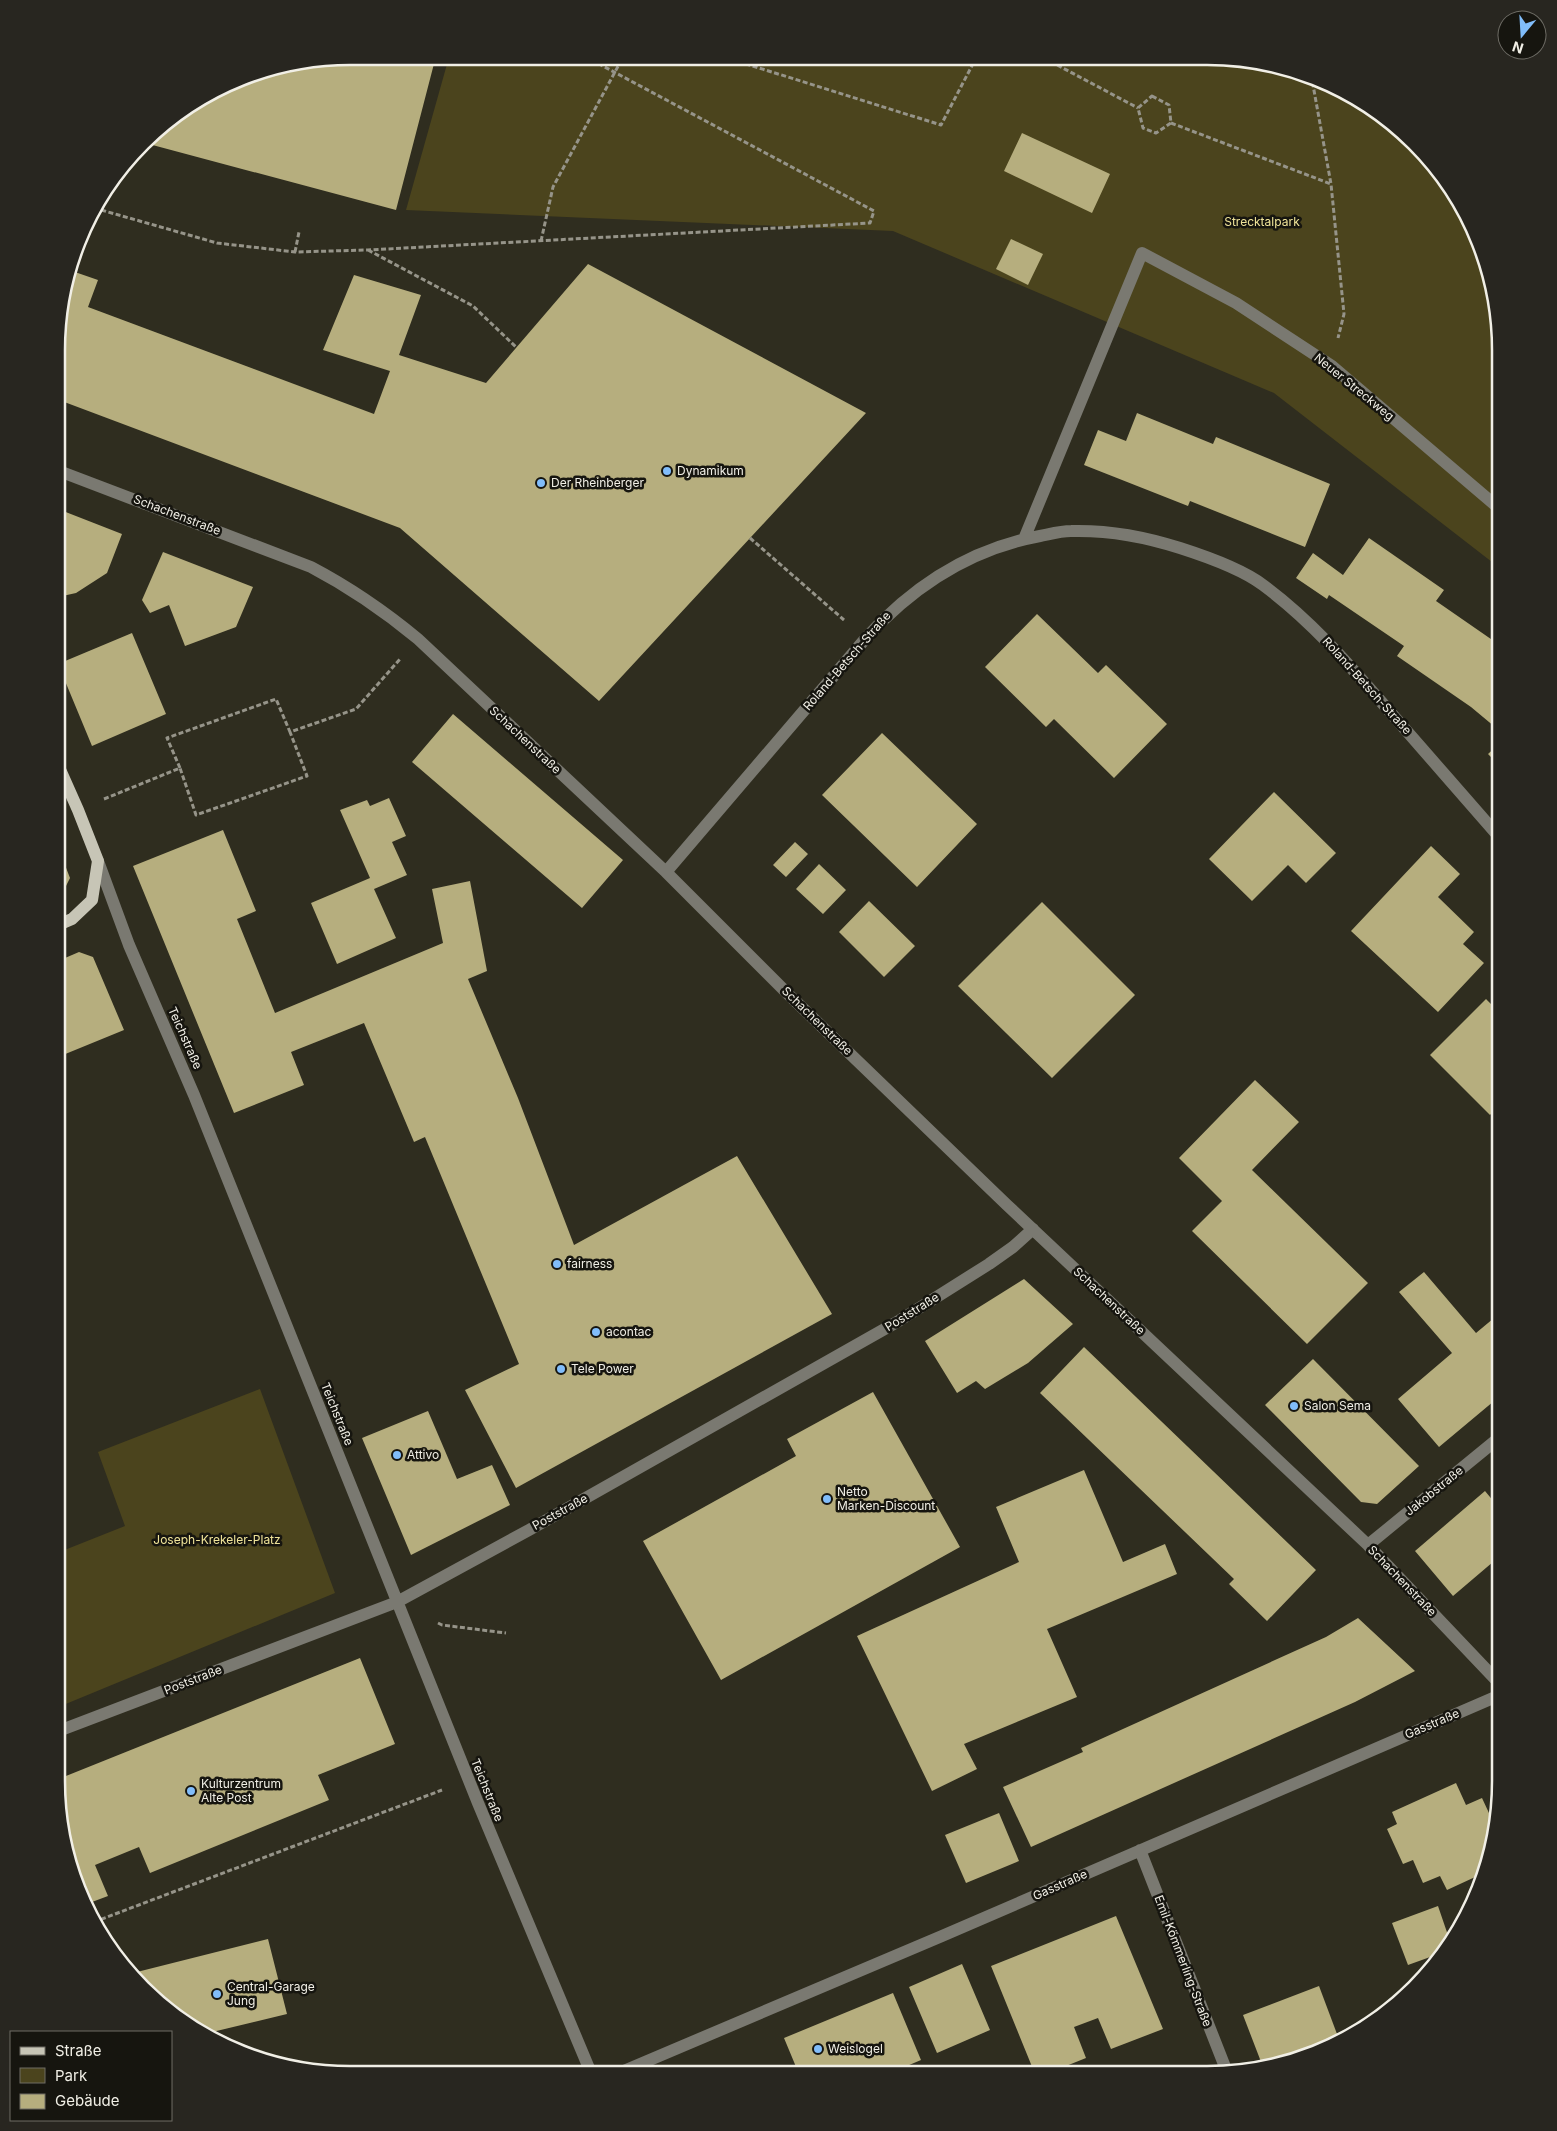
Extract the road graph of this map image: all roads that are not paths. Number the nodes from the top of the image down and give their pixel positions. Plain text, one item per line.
1 (65, 474) edge
2 (1492, 502) edge
3 (1024, 539) junction
4 (65, 781) edge
5 (1492, 830) edge
6 (98, 861) junction
7 (666, 872) junction
8 (65, 922) edge
9 (1032, 1229) junction
10 (1492, 1444) edge
11 (1368, 1545) junction
12 (397, 1602) junction
13 (1492, 1676) edge
14 (1492, 1698) edge
15 (65, 1729) edge
16 (1140, 1850) junction
17 (1224, 2065) edge
18 (588, 2066) edge
19 (636, 2066) edge

1 - 7 street, Schachenstraße
2 - 3 street, Neuer Streckweg
3 - 5 street, Roland-Betsch-Straße
3 - 7 street, Roland-Betsch-Straße
4 - 6 main road, Teichstraße
6 - 8 main road
6 - 12 street, Teichstraße
7 - 9 street, Schachenstraße
9 - 11 street, Schachenstraße
9 - 12 street, Poststraße
10 - 11 street, Jakobstraße
11 - 13 street, Schachenstraße
12 - 15 street, Poststraße
12 - 18 street, Teichstraße
14 - 16 street, Gasstraße
16 - 17 street, Emil-Kömmerling-Straße
16 - 19 street, Gasstraße

